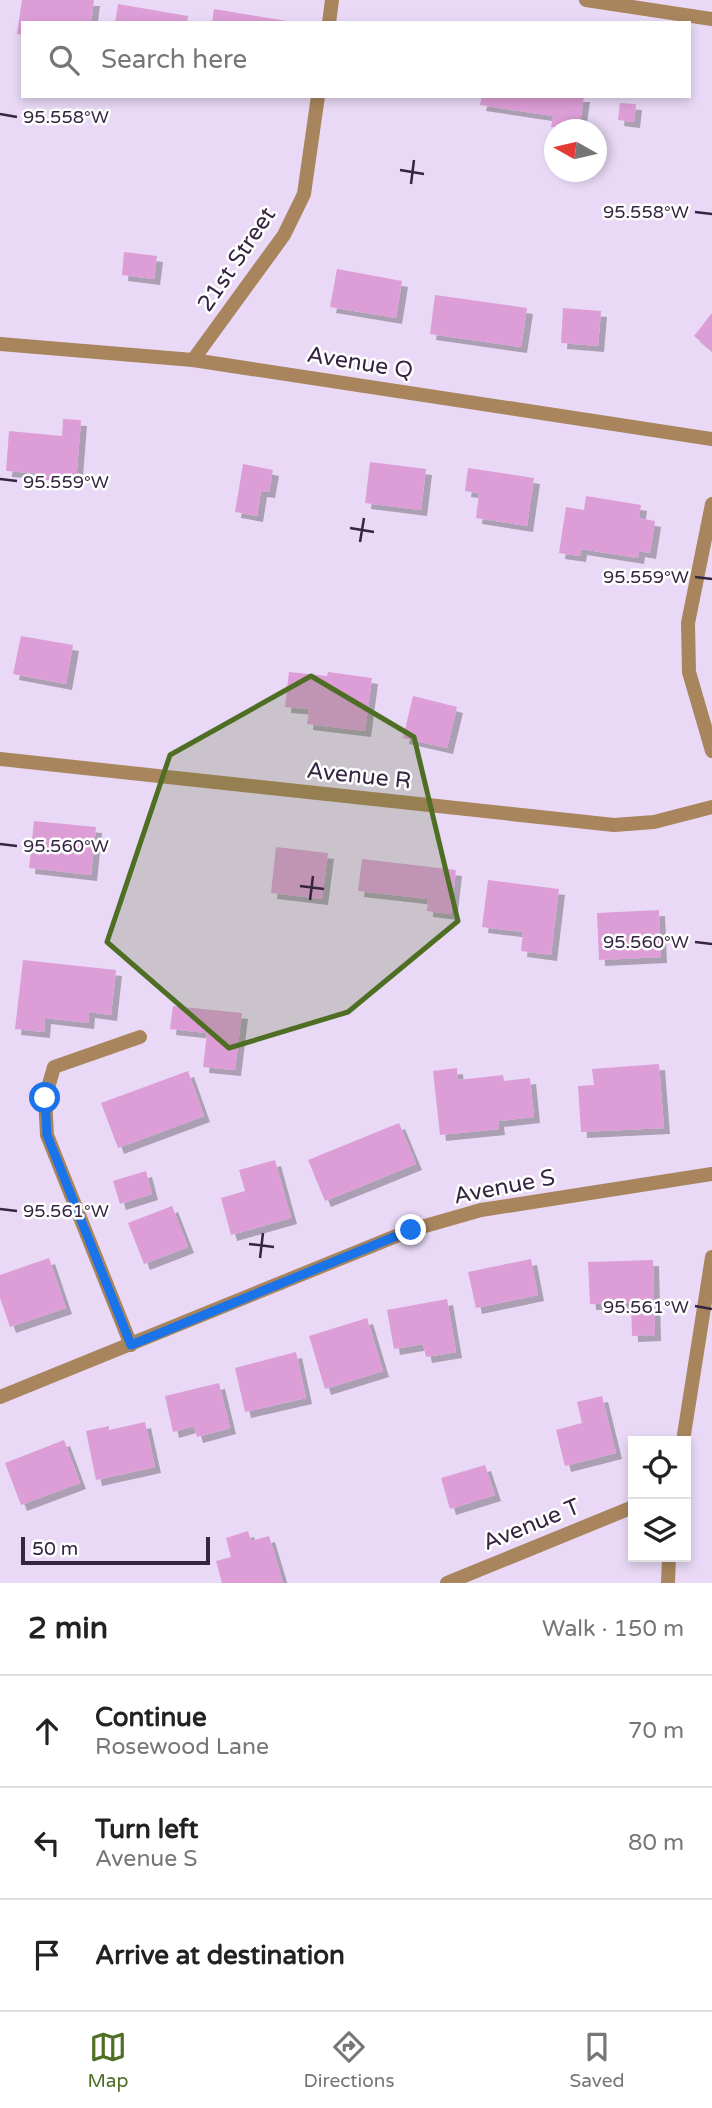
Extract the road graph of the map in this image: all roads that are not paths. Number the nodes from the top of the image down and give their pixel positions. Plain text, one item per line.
1 (332, 0) edge
2 (586, 0) edge
3 (712, 19) edge
4 (329, 21) edge
5 (318, 98) edge
6 (0, 344) edge
7 (193, 359) junction
8 (712, 439) edge
9 (712, 504) edge
10 (712, 751) edge
11 (0, 759) edge
12 (712, 807) edge
13 (141, 1037) dead end
14 (712, 1174) edge
15 (712, 1257) edge
16 (131, 1345) junction
17 (0, 1396) edge
18 (684, 1436) edge
19 (628, 1509) edge
20 (669, 1562) edge
21 (447, 1583) edge
22 (668, 1583) edge

1 - 4 street
2 - 3 street
5 - 7 street, 21st Street
6 - 7 street, Avenue Q
7 - 8 street, Avenue Q
9 - 10 street
11 - 12 street, Avenue R
13 - 16 street
14 - 16 street, Avenue S
15 - 18 street
16 - 17 street, Avenue S
19 - 21 street, Avenue T
20 - 22 street

